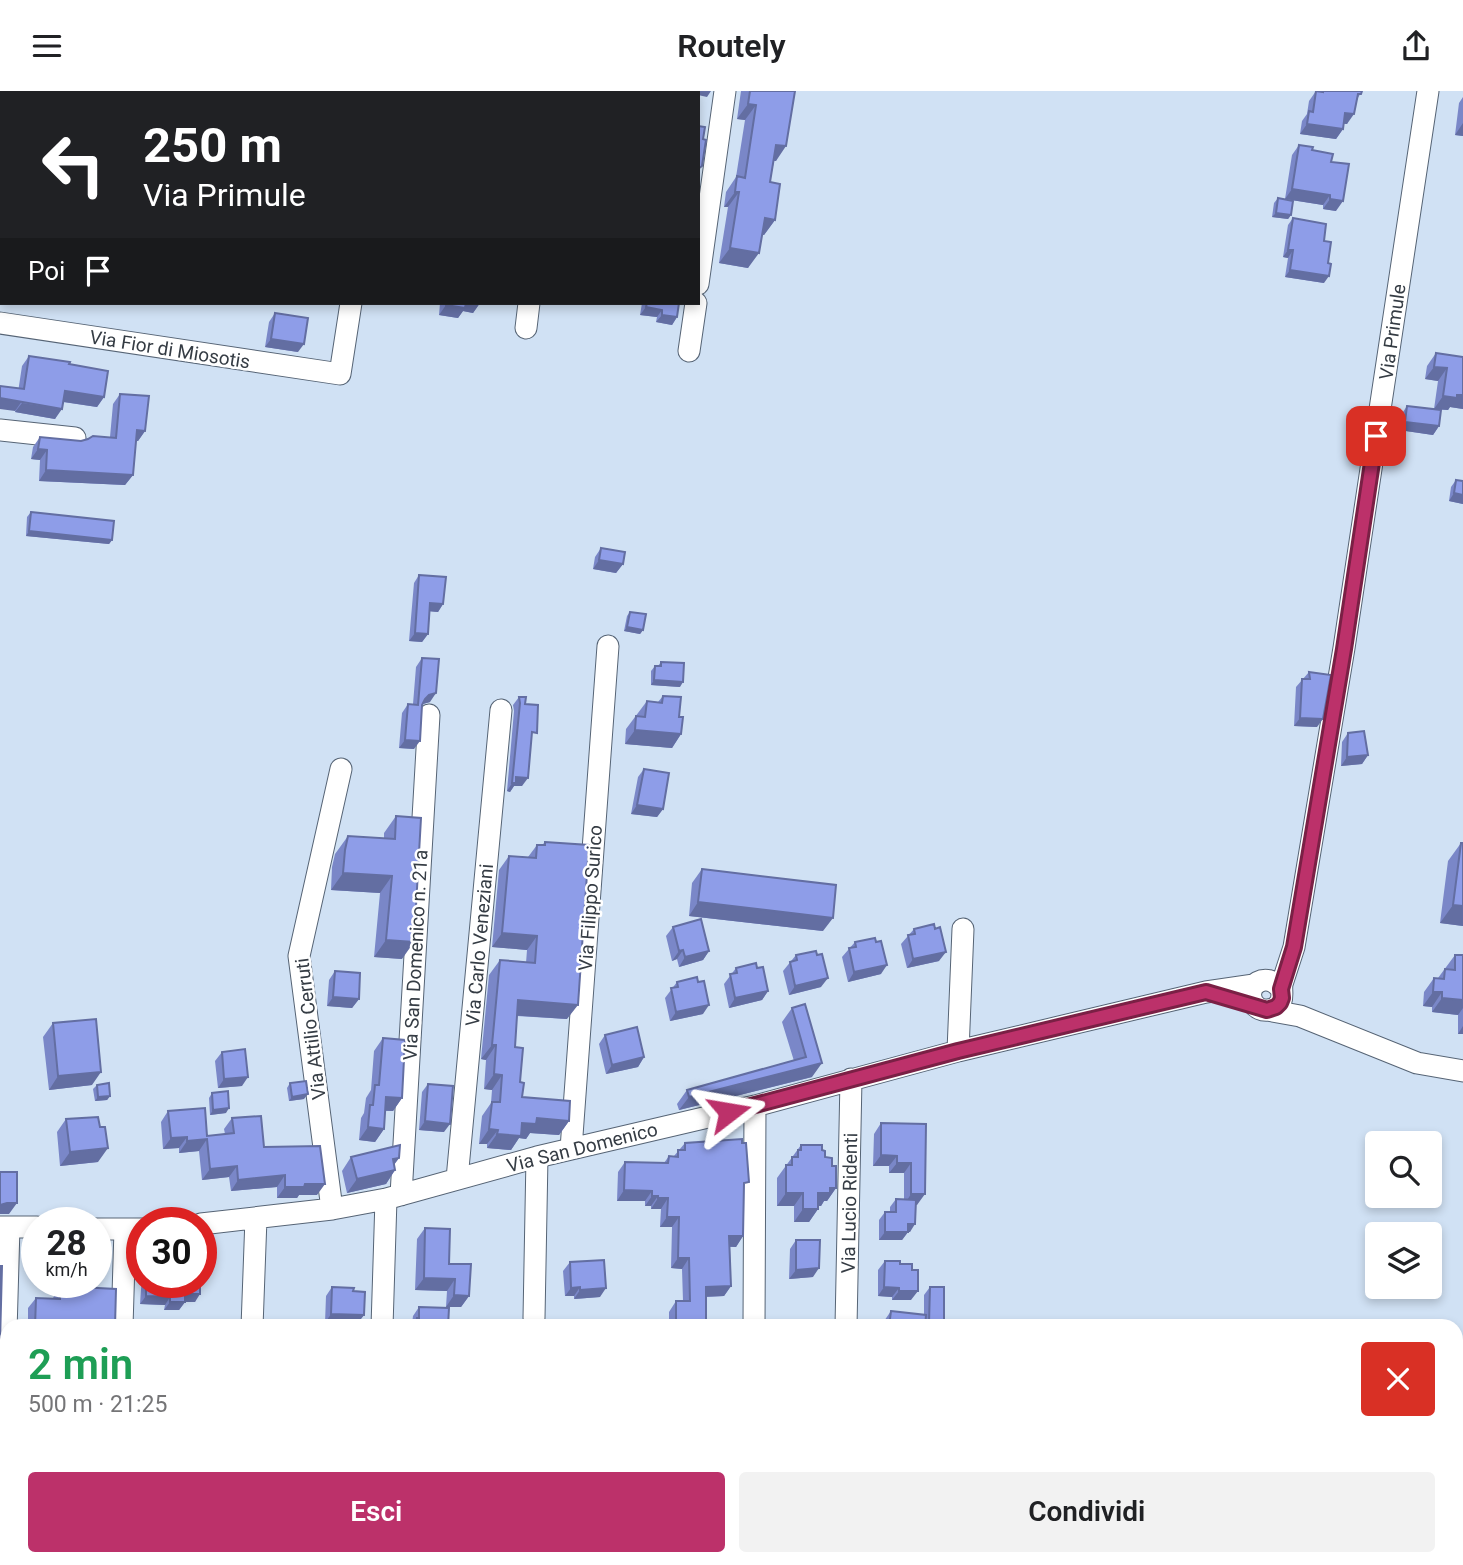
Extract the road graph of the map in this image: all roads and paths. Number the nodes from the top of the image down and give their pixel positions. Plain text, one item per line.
1 (726, 91) edge
2 (1428, 91) edge
3 (700, 270) edge
4 (351, 305) edge
5 (529, 305) edge
6 (696, 305) edge
7 (0, 323) edge
8 (526, 328) dead end
9 (689, 351) dead end
10 (0, 430) edge
11 (75, 438) edge
12 (608, 646) dead end
13 (501, 710) dead end
14 (429, 715) dead end
15 (341, 769) dead end
16 (472, 860) dead end
17 (963, 929) dead end
18 (1271, 987) junction
19 (1206, 992) junction
20 (1262, 1009) junction
21 (1300, 1016) junction
22 (958, 1051) junction
23 (1463, 1071) edge
24 (851, 1079) junction
25 (755, 1105) junction
26 (571, 1149) junction
27 (537, 1157) junction
28 (450, 1181) junction
29 (394, 1197) junction
30 (332, 1209) junction
31 (256, 1218) junction
32 (217, 1222) edge
33 (5, 1227) edge
34 (126, 1289) edge
35 (534, 1318) dead end
36 (4, 1319) edge
37 (122, 1319) edge
38 (252, 1319) edge
39 (383, 1319) edge
40 (754, 1319) edge
41 (846, 1319) edge

1 - 3 street
2 - 18 street, Via Primule
4 - 7 street, Via Fior di Miosotis
5 - 8 street
6 - 9 street
10 - 11 street
12 - 26 street, Via Filippo Surico
13 - 28 street, Via Carlo Veneziani
14 - 29 street, Via San Domenico n. 21a
15 - 30 street, Via Attilio Cerruti
16 - 28 street
17 - 22 street
18 - 19 street, Via San Domenico
18 - 20 street
18 - 21 street
19 - 20 street
19 - 22 street, Via San Domenico
20 - 21 street
21 - 23 street
22 - 24 street, Via San Domenico
24 - 25 street, Via San Domenico
24 - 41 street, Via Lucio Ridenti
25 - 26 street, Via San Domenico
25 - 40 street
26 - 27 street, Via San Domenico
27 - 28 street, Via San Domenico
27 - 35 street
28 - 29 street, Via San Domenico
29 - 30 street, Via San Domenico
29 - 39 street, Via San Domenico n. 21a
30 - 31 street, Via San Domenico
31 - 32 street, Via San Domenico
31 - 38 street
33 - 36 street
34 - 37 street

